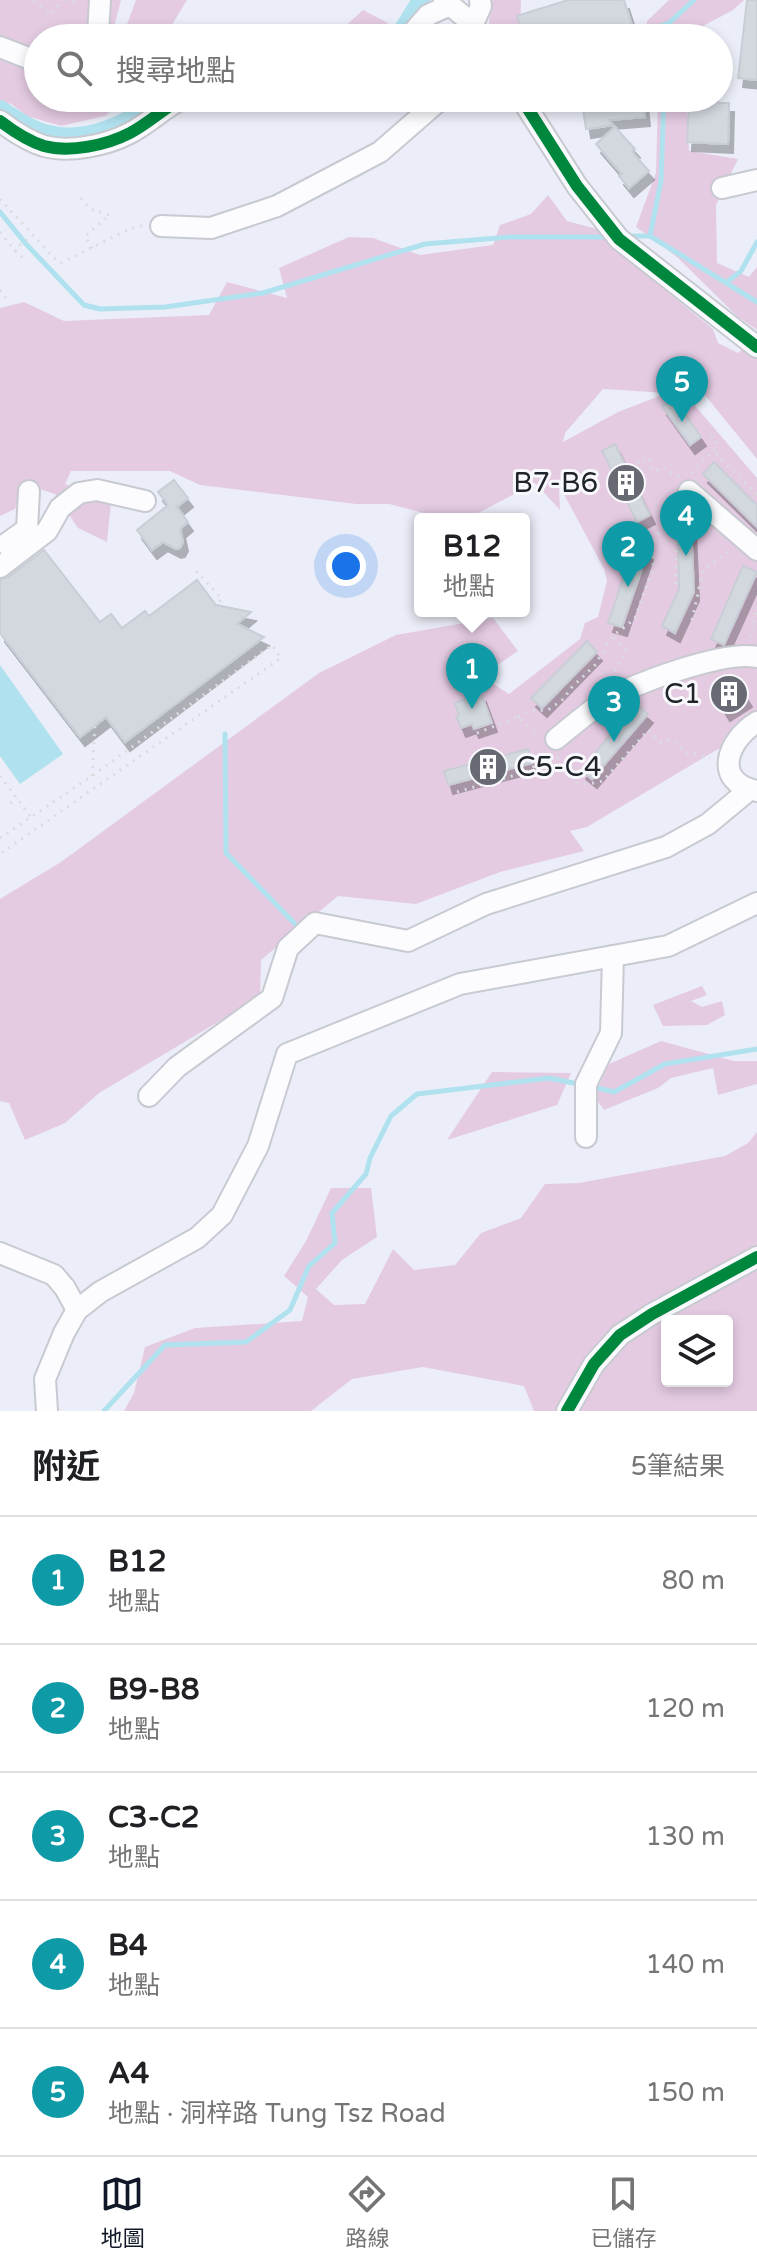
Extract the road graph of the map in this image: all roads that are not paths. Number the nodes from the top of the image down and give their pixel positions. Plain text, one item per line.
1 (100, 0) edge
2 (480, 0) edge
3 (447, 3) edge
4 (99, 24) edge
5 (420, 24) edge
6 (470, 24) edge
7 (478, 24) edge
8 (0, 47) edge
9 (24, 56) edge
10 (161, 112) edge
11 (426, 112) edge
12 (530, 112) edge
13 (3, 126) edge
14 (757, 180) edge
15 (722, 188) dead end
16 (161, 226) road end
17 (757, 347) edge
18 (687, 486) road end
19 (29, 491) dead end
20 (145, 501) dead end
21 (0, 549) edge
22 (757, 550) edge
23 (0, 567) edge
24 (754, 647) edge
25 (757, 722) edge
26 (551, 744) road end
27 (753, 790) edge
28 (757, 903) edge
29 (613, 956) junction
30 (149, 1096) dead end
31 (586, 1137) dead end
32 (0, 1253) edge
33 (757, 1257) edge
34 (77, 1310) junction
35 (47, 1411) edge
36 (567, 1411) edge

1 - 4 street
2 - 7 street
3 - 5 street
3 - 6 street
8 - 9 street
10 - 13 street
11 - 16 street
12 - 17 street
14 - 15 street
18 - 22 street
19 - 21 street
20 - 23 street
24 - 26 street
25 - 27 street
27 - 30 street
28 - 29 street
29 - 31 street
29 - 34 street
32 - 34 street
33 - 36 street
34 - 35 street

